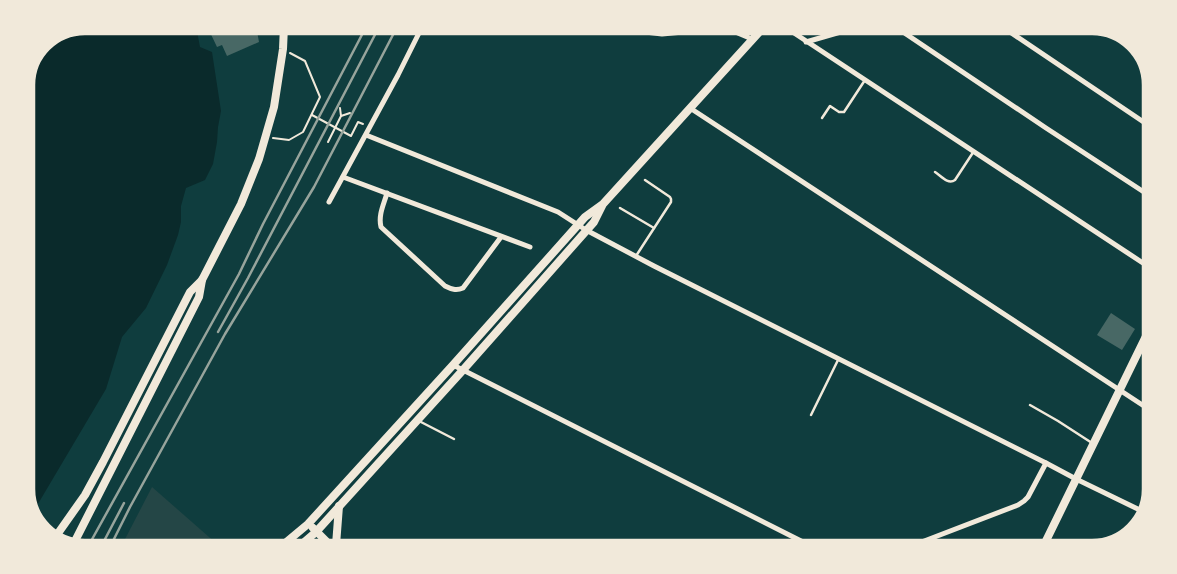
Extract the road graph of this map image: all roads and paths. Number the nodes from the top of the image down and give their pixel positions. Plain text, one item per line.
1 (284, 34) edge
2 (419, 34) edge
3 (740, 34) edge
4 (757, 34) edge
5 (795, 34) edge
6 (836, 34) edge
7 (906, 34) edge
8 (1013, 34) edge
9 (752, 39) junction
10 (806, 42) junction
11 (283, 49) junction
12 (866, 80) junction
13 (340, 108) dead end
14 (690, 108) junction
15 (350, 113) dead end
16 (312, 115) junction
17 (341, 116) junction
18 (822, 118) dead end
19 (358, 122) dead end
20 (1143, 122) edge
21 (335, 127) junction
22 (366, 135) junction
23 (266, 137) junction
24 (328, 142) dead end
25 (974, 151) junction
26 (935, 172) dead end
27 (344, 177) junction
28 (645, 180) dead end
29 (1143, 191) edge
30 (387, 193) junction
31 (329, 202) dead end
32 (603, 204) junction
33 (620, 208) dead end
34 (578, 224) junction
35 (654, 228) junction
36 (586, 230) junction
37 (501, 237) junction
38 (530, 247) dead end
39 (636, 256) junction
40 (1143, 263) edge
41 (202, 280) junction
42 (1143, 340) edge
43 (839, 359) junction
44 (453, 365) junction
45 (463, 370) junction
46 (1119, 390) junction
47 (1030, 405) dead end
48 (1143, 405) edge
49 (812, 415) dead end
50 (418, 420) junction
51 (454, 439) dead end
52 (1093, 444) junction
53 (1046, 463) junction
54 (1076, 479) junction
55 (339, 506) junction
56 (1139, 509) edge
57 (308, 524) junction
58 (316, 532) junction
59 (58, 533) edge
60 (76, 539) edge
61 (289, 540) edge
62 (307, 540) edge
63 (325, 540) edge
64 (336, 540) edge
65 (799, 540) edge
66 (927, 540) edge
67 (1046, 540) edge

1 - 11 main road
2 - 22 street
3 - 9 street
4 - 9 main road
5 - 10 street
6 - 10 street
7 - 29 street
8 - 20 street
9 - 14 main road
10 - 12 street
11 - 16 path
11 - 23 main road
12 - 18 lane
12 - 25 street
13 - 17 path
14 - 32 main road
14 - 46 street
15 - 17 path
16 - 21 path
16 - 23 path
17 - 21 path
19 - 21 path
21 - 24 path
22 - 27 street
22 - 34 street
23 - 41 main road
25 - 26 lane
25 - 40 street
27 - 30 street
27 - 31 street
28 - 35 lane
30 - 37 street
30 - 37 street
32 - 34 main road
32 - 36 main road
33 - 35 lane
34 - 36 street
34 - 44 main road
35 - 39 lane
36 - 39 street
36 - 45 main road
37 - 38 street
39 - 43 street
41 - 59 main road
41 - 60 main road
42 - 46 main road
43 - 49 lane
43 - 53 street
44 - 45 street
44 - 57 main road
45 - 50 main road
45 - 65 street
46 - 48 street
46 - 52 main road
47 - 52 lane
50 - 51 lane
50 - 55 main road
52 - 54 main road
53 - 54 street
53 - 66 street
54 - 56 street
54 - 67 main road
55 - 58 main road
55 - 64 main road
57 - 58 main road
57 - 61 main road
58 - 62 main road
58 - 63 main road

